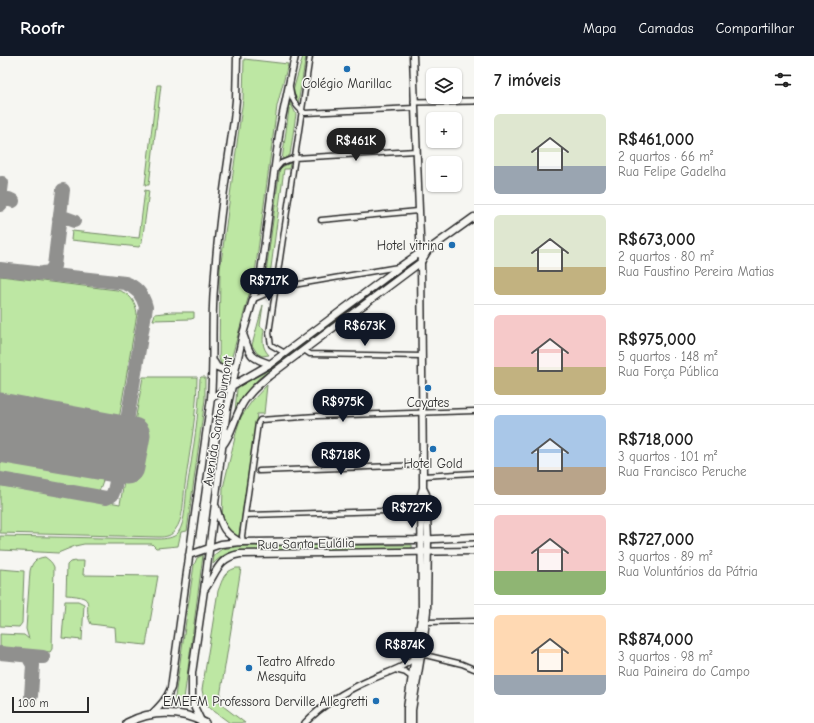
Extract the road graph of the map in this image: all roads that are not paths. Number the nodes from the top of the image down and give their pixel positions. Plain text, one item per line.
1 (237, 56) edge
2 (295, 56) edge
3 (310, 56) edge
4 (413, 56) edge
5 (290, 83) junction
6 (474, 101) edge
7 (414, 105) junction
8 (301, 111) junction
9 (416, 151) junction
10 (294, 158) junction
11 (275, 170) junction
12 (418, 211) junction
13 (474, 217) edge
14 (321, 220) dead end
15 (428, 250) junction
16 (421, 252) junction
17 (421, 262) junction
18 (401, 266) junction
19 (261, 272) junction
20 (276, 288) junction
21 (254, 299) junction
22 (243, 334) junction
23 (304, 350) junction
24 (285, 353) junction
25 (422, 356) junction
26 (214, 362) junction
27 (270, 364) junction
28 (235, 366) junction
29 (231, 386) junction
30 (211, 398) junction
31 (474, 411) edge
32 (422, 413) junction
33 (223, 445) junction
34 (423, 465) junction
35 (259, 471) dead end
36 (474, 474) edge
37 (423, 476) junction
38 (423, 488) junction
39 (215, 503) junction
40 (421, 510) junction
41 (245, 515) junction
42 (474, 537) edge
43 (425, 539) junction
44 (242, 542) junction
45 (210, 547) junction
46 (474, 551) edge
47 (425, 552) junction
48 (189, 555) junction
49 (204, 590) junction
50 (425, 611) junction
51 (474, 620) edge
52 (427, 622) junction
53 (421, 654) junction
54 (415, 656) junction
55 (474, 669) edge
56 (397, 670) junction
57 (412, 677) junction
58 (152, 714) junction
59 (203, 722) edge
60 (127, 723) edge
61 (305, 723) edge
62 (406, 723) edge
63 (412, 723) edge

1 - 26 main road, Avenida Santos Dumont
2 - 5 main road, Avenida Santos Dumont
3 - 8 street
4 - 7 main road
5 - 8 street
5 - 11 main road, Avenida Santos Dumont
6 - 7 street
7 - 8 street
7 - 9 main road
8 - 10 street
9 - 10 street
9 - 12 main road
10 - 11 street
10 - 20 street
11 - 19 main road, Avenida Santos Dumont
12 - 14 street
12 - 16 main road
13 - 15 main road
15 - 16 main road
15 - 17 main road
16 - 17 main road
16 - 18 main road
17 - 23 main road
17 - 25 main road
18 - 20 street
18 - 24 main road
19 - 20 street
19 - 21 main road, Avenida Santos Dumont
20 - 21 street
20 - 24 street
21 - 22 main road, Avenida Santos Dumont
22 - 27 main road
22 - 28 main road, Avenida Santos Dumont
23 - 25 street
23 - 33 main road
24 - 27 main road
25 - 32 main road
26 - 28 main road
26 - 30 main road, Avenida Santos Dumont
27 - 29 main road
28 - 29 main road, Avenida Santos Dumont
29 - 30 main road
29 - 33 main road, Avenida Santos Dumont
30 - 48 main road, Avenida Santos Dumont
31 - 32 street
32 - 34 main road
32 - 41 street
33 - 39 main road, Avenida Santos Dumont
34 - 35 street
34 - 37 main road
36 - 37 street
37 - 38 main road
38 - 40 main road
38 - 43 main road
39 - 44 main road
39 - 45 main road, Avenida Santos Dumont
40 - 41 street
40 - 43 main road
41 - 44 street
42 - 43 main road, Rua Santa Eulália
43 - 44 main road, Rua Santa Eulália
43 - 47 main road
44 - 45 main road, Rua Santa Eulália
45 - 48 main road, Rua Santa Eulália
45 - 49 main road, Avenida Santos Dumont
46 - 47 main road, Rua Santa Eulália
47 - 49 main road, Rua Santa Eulália
47 - 50 main road
48 - 58 main road, Avenida Santos Dumont
49 - 59 main road, Avenida Santos Dumont
50 - 52 main road
50 - 54 main road
51 - 52 street
52 - 53 main road
53 - 54 street
53 - 55 street
53 - 63 main road
54 - 56 street
54 - 57 main road
56 - 57 street
56 - 61 street
57 - 62 main road
58 - 59 highway
58 - 60 highway

